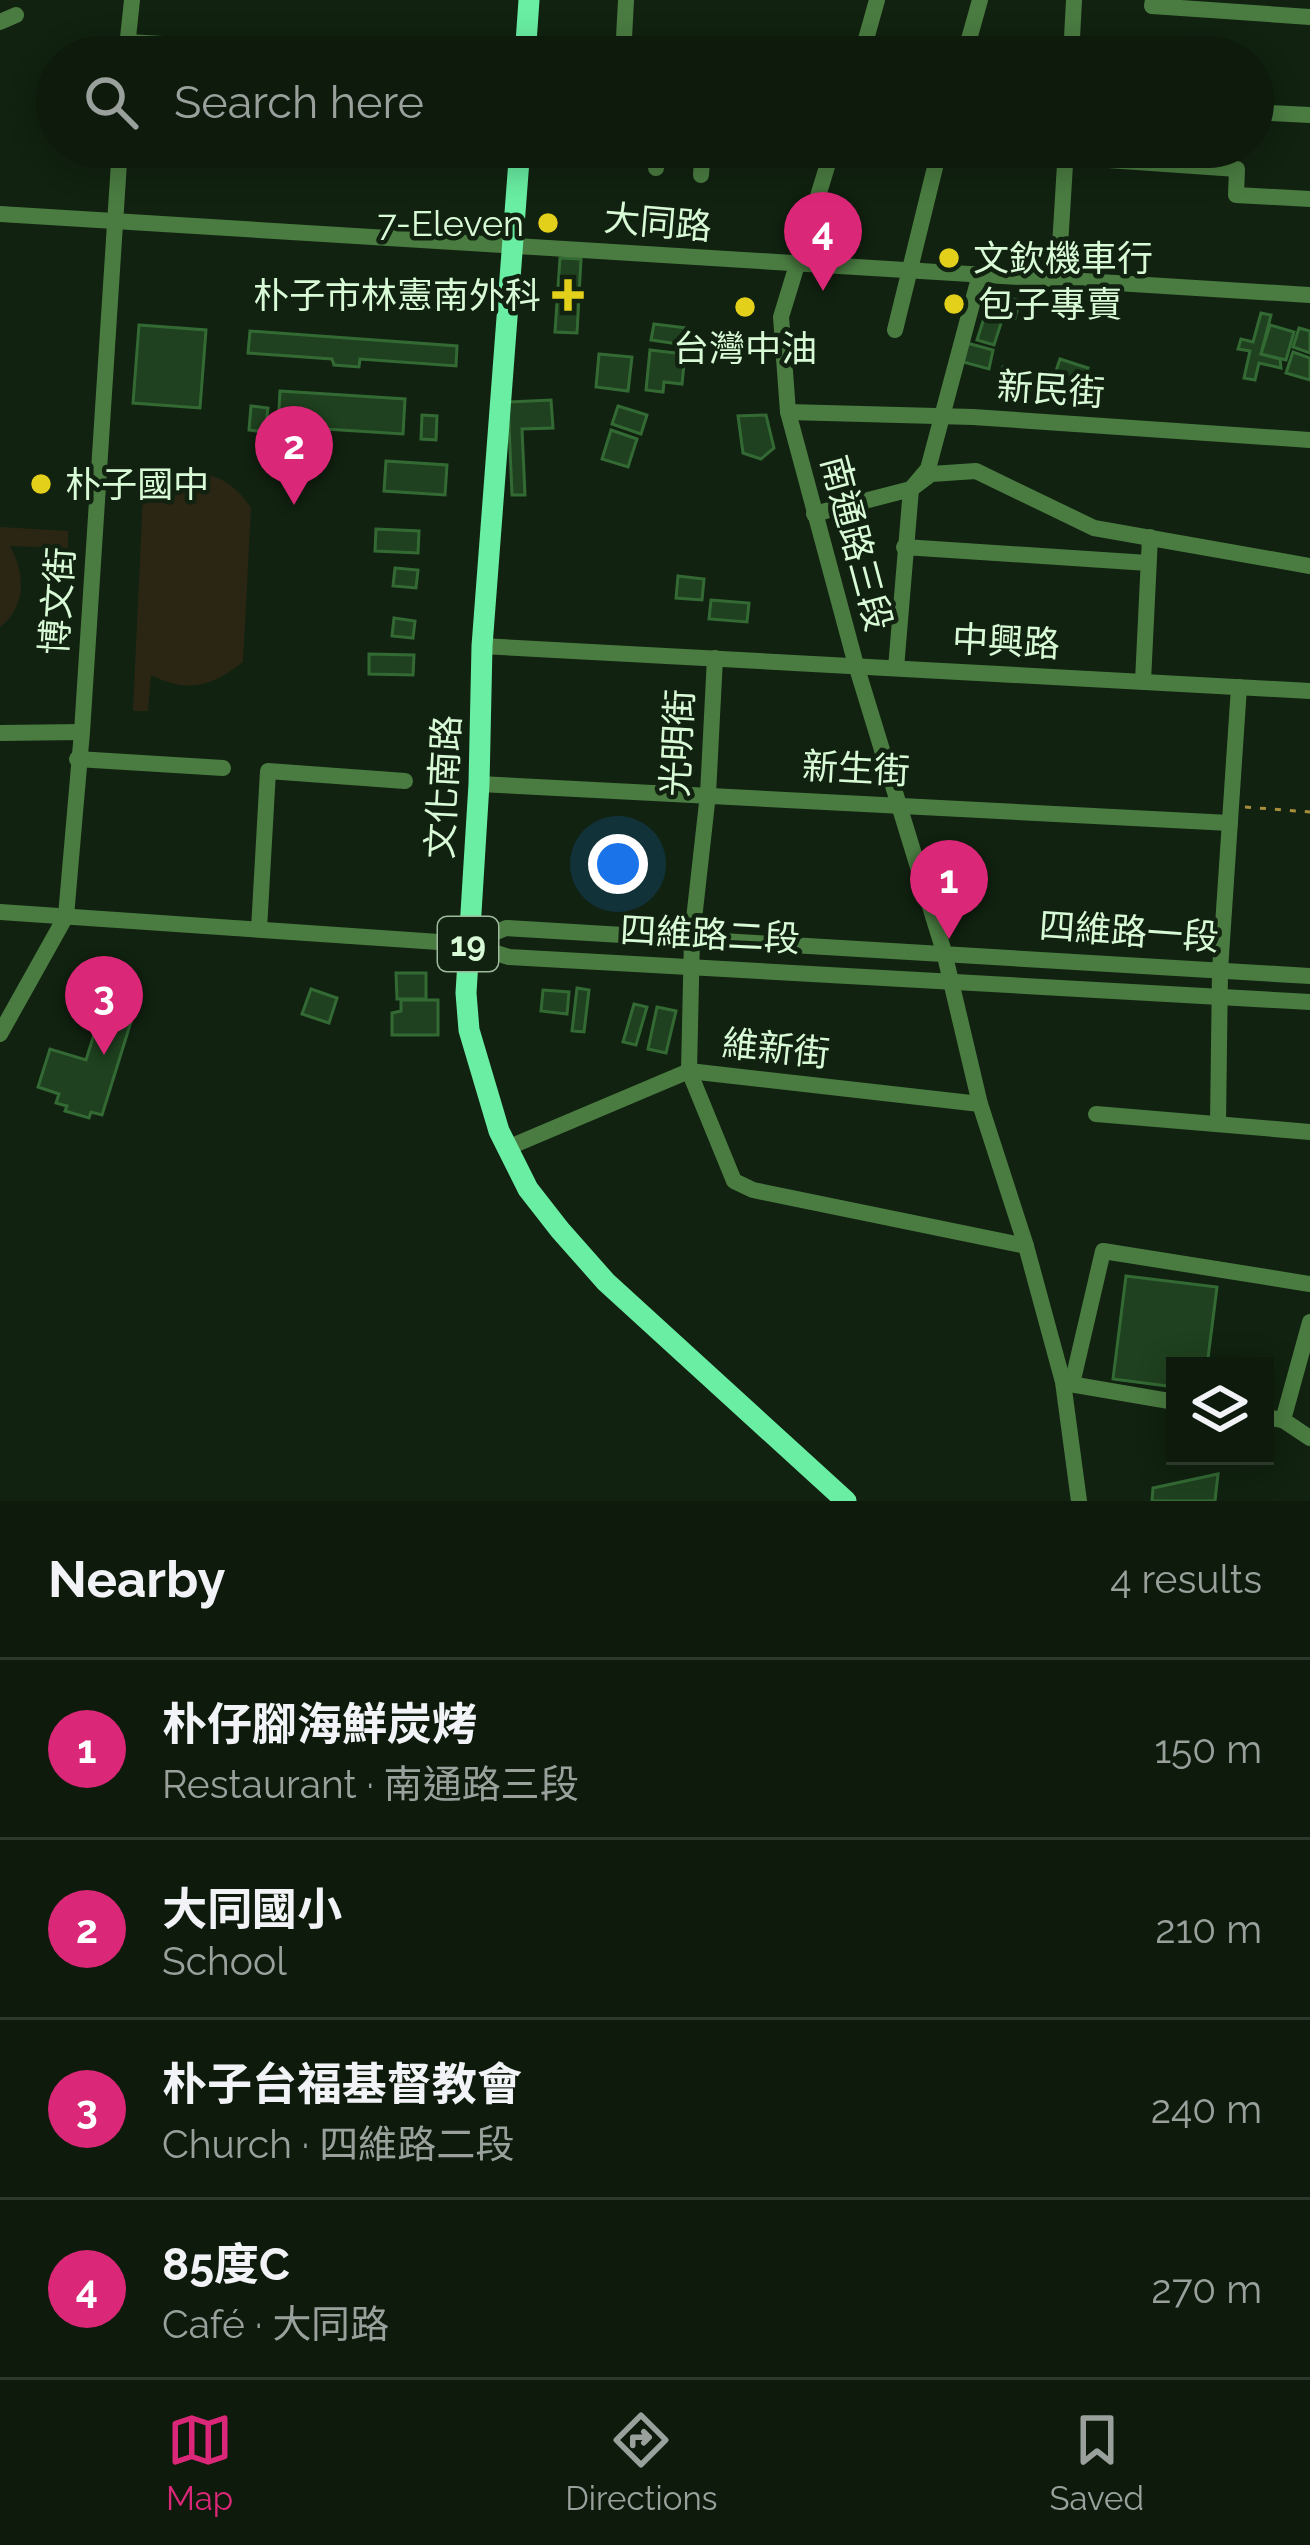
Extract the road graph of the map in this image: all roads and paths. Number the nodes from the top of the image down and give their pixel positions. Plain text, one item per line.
1 (132, 0) edge
2 (529, 0) edge
3 (626, 0) edge
4 (877, 0) edge
5 (980, 0) edge
6 (1074, 0) edge
7 (1153, 0) edge
8 (1310, 17) edge
9 (128, 36) edge
10 (526, 36) edge
11 (624, 36) edge
12 (867, 36) edge
13 (970, 36) edge
14 (1072, 36) edge
15 (1274, 113) edge
16 (1310, 115) edge
17 (119, 168) edge
18 (519, 168) edge
19 (702, 168) edge
20 (826, 168) edge
21 (935, 168) edge
22 (1065, 168) edge
23 (1227, 168) edge
24 (701, 175) dead end
25 (1310, 199) edge
26 (0, 214) edge
27 (116, 221) junction
28 (514, 243) junction
29 (794, 266) junction
30 (912, 269) junction
31 (980, 274) junction
32 (1058, 278) junction
33 (1310, 295) edge
34 (895, 330) dead end
35 (788, 412) junction
36 (944, 416) junction
37 (1310, 440) edge
38 (911, 489) junction
39 (814, 514) junction
40 (1150, 537) junction
41 (904, 547) junction
42 (1148, 563) junction
43 (1310, 566) edge
44 (482, 646) junction
45 (715, 658) junction
46 (856, 664) junction
47 (896, 668) junction
48 (1143, 681) junction
49 (1239, 686) junction
50 (1310, 691) edge
51 (82, 731) junction
52 (0, 733) edge
53 (77, 759) junction
54 (223, 768) dead end
55 (405, 781) dead end
56 (479, 784) junction
57 (708, 794) junction
58 (898, 802) junction
59 (1310, 812) edge
60 (1230, 814) junction
61 (0, 912) edge
62 (66, 916) junction
63 (260, 929) junction
64 (692, 937) junction
65 (468, 944) junction
66 (944, 952) junction
67 (691, 964) junction
68 (1220, 970) junction
69 (1310, 976) edge
70 (951, 981) junction
71 (1220, 996) junction
72 (1310, 1002) edge
73 (0, 1034) edge
74 (688, 1071) junction
75 (980, 1103) junction
76 (1096, 1114) dead end
77 (1218, 1124) junction
78 (1310, 1132) edge
79 (507, 1148) junction
80 (1026, 1246) junction
81 (1310, 1284) edge
82 (1310, 1322) edge
83 (1067, 1383) junction
84 (1166, 1400) edge
85 (1274, 1419) edge
86 (1310, 1438) edge
87 (846, 1501) edge
88 (1079, 1501) edge

1 - 9 street
2 - 10 main road
3 - 11 street
4 - 12 street
5 - 13 street
6 - 14 street
7 - 8 street
15 - 16 street
17 - 27 street, 博文街
18 - 28 main road, 文化南路 / 19
19 - 24 street
20 - 29 street, 南通路三段
21 - 30 street
22 - 32 street
23 - 25 street
26 - 27 street, 大同路
27 - 28 street, 大同路
27 - 51 street, 博文街
28 - 29 street, 大同路
28 - 44 main road, 文化南路 / 19
29 - 30 street, 大同路
29 - 35 street, 南通路三段
30 - 31 street, 大同路
30 - 34 street
31 - 32 street, 大同路
31 - 36 street
32 - 33 street, 大同路
35 - 36 street, 新民街
35 - 39 street, 南通路三段
36 - 37 street, 新民街
36 - 38 street
38 - 39 street
38 - 40 street
38 - 41 street
39 - 46 street, 南通路三段
40 - 42 street
40 - 43 street
41 - 42 street
41 - 47 street
42 - 48 street
44 - 45 street, 中興路
44 - 56 main road, 文化南路 / 19
45 - 46 street, 中興路
45 - 57 street, 光明街
46 - 47 street, 中興路
46 - 58 street, 南通路三段
47 - 48 street, 中興路
48 - 49 street, 中興路
49 - 50 street, 中興路
49 - 60 street
51 - 52 street
51 - 53 street, 博文街
53 - 54 street
53 - 62 street, 博文街
55 - 63 street
56 - 57 street, 新生街
56 - 65 main road, 文化南路 / 19
57 - 58 street, 新生街
57 - 64 street, 光明街
58 - 60 street, 新生街
58 - 66 street, 南通路三段
59 - 60 path
60 - 68 street
61 - 62 street, 四維路二段
62 - 63 street, 四維路二段
62 - 73 street
63 - 65 street, 四維路二段
64 - 65 street, 四維路二段
64 - 66 street, 四維路二段
64 - 67 street, 光明街
65 - 67 street, 四維路二段
65 - 79 main road, 文化南路 / 19
66 - 68 street, 四維路一段
66 - 70 street, 南通路三段
67 - 70 street, 四維路二段
67 - 74 street, 光明街
68 - 69 street, 四維路一段
68 - 71 street
70 - 71 street, 四維路一段
70 - 75 street
71 - 72 street, 四維路一段
71 - 77 street
74 - 75 street, 維新街
74 - 79 street, 維新街
74 - 80 street, 光明街
75 - 80 street
76 - 77 street
77 - 78 street
79 - 87 main road, 文化南路 / 19
80 - 83 street
81 - 83 street
82 - 85 street
83 - 84 street
83 - 88 street
85 - 86 street

